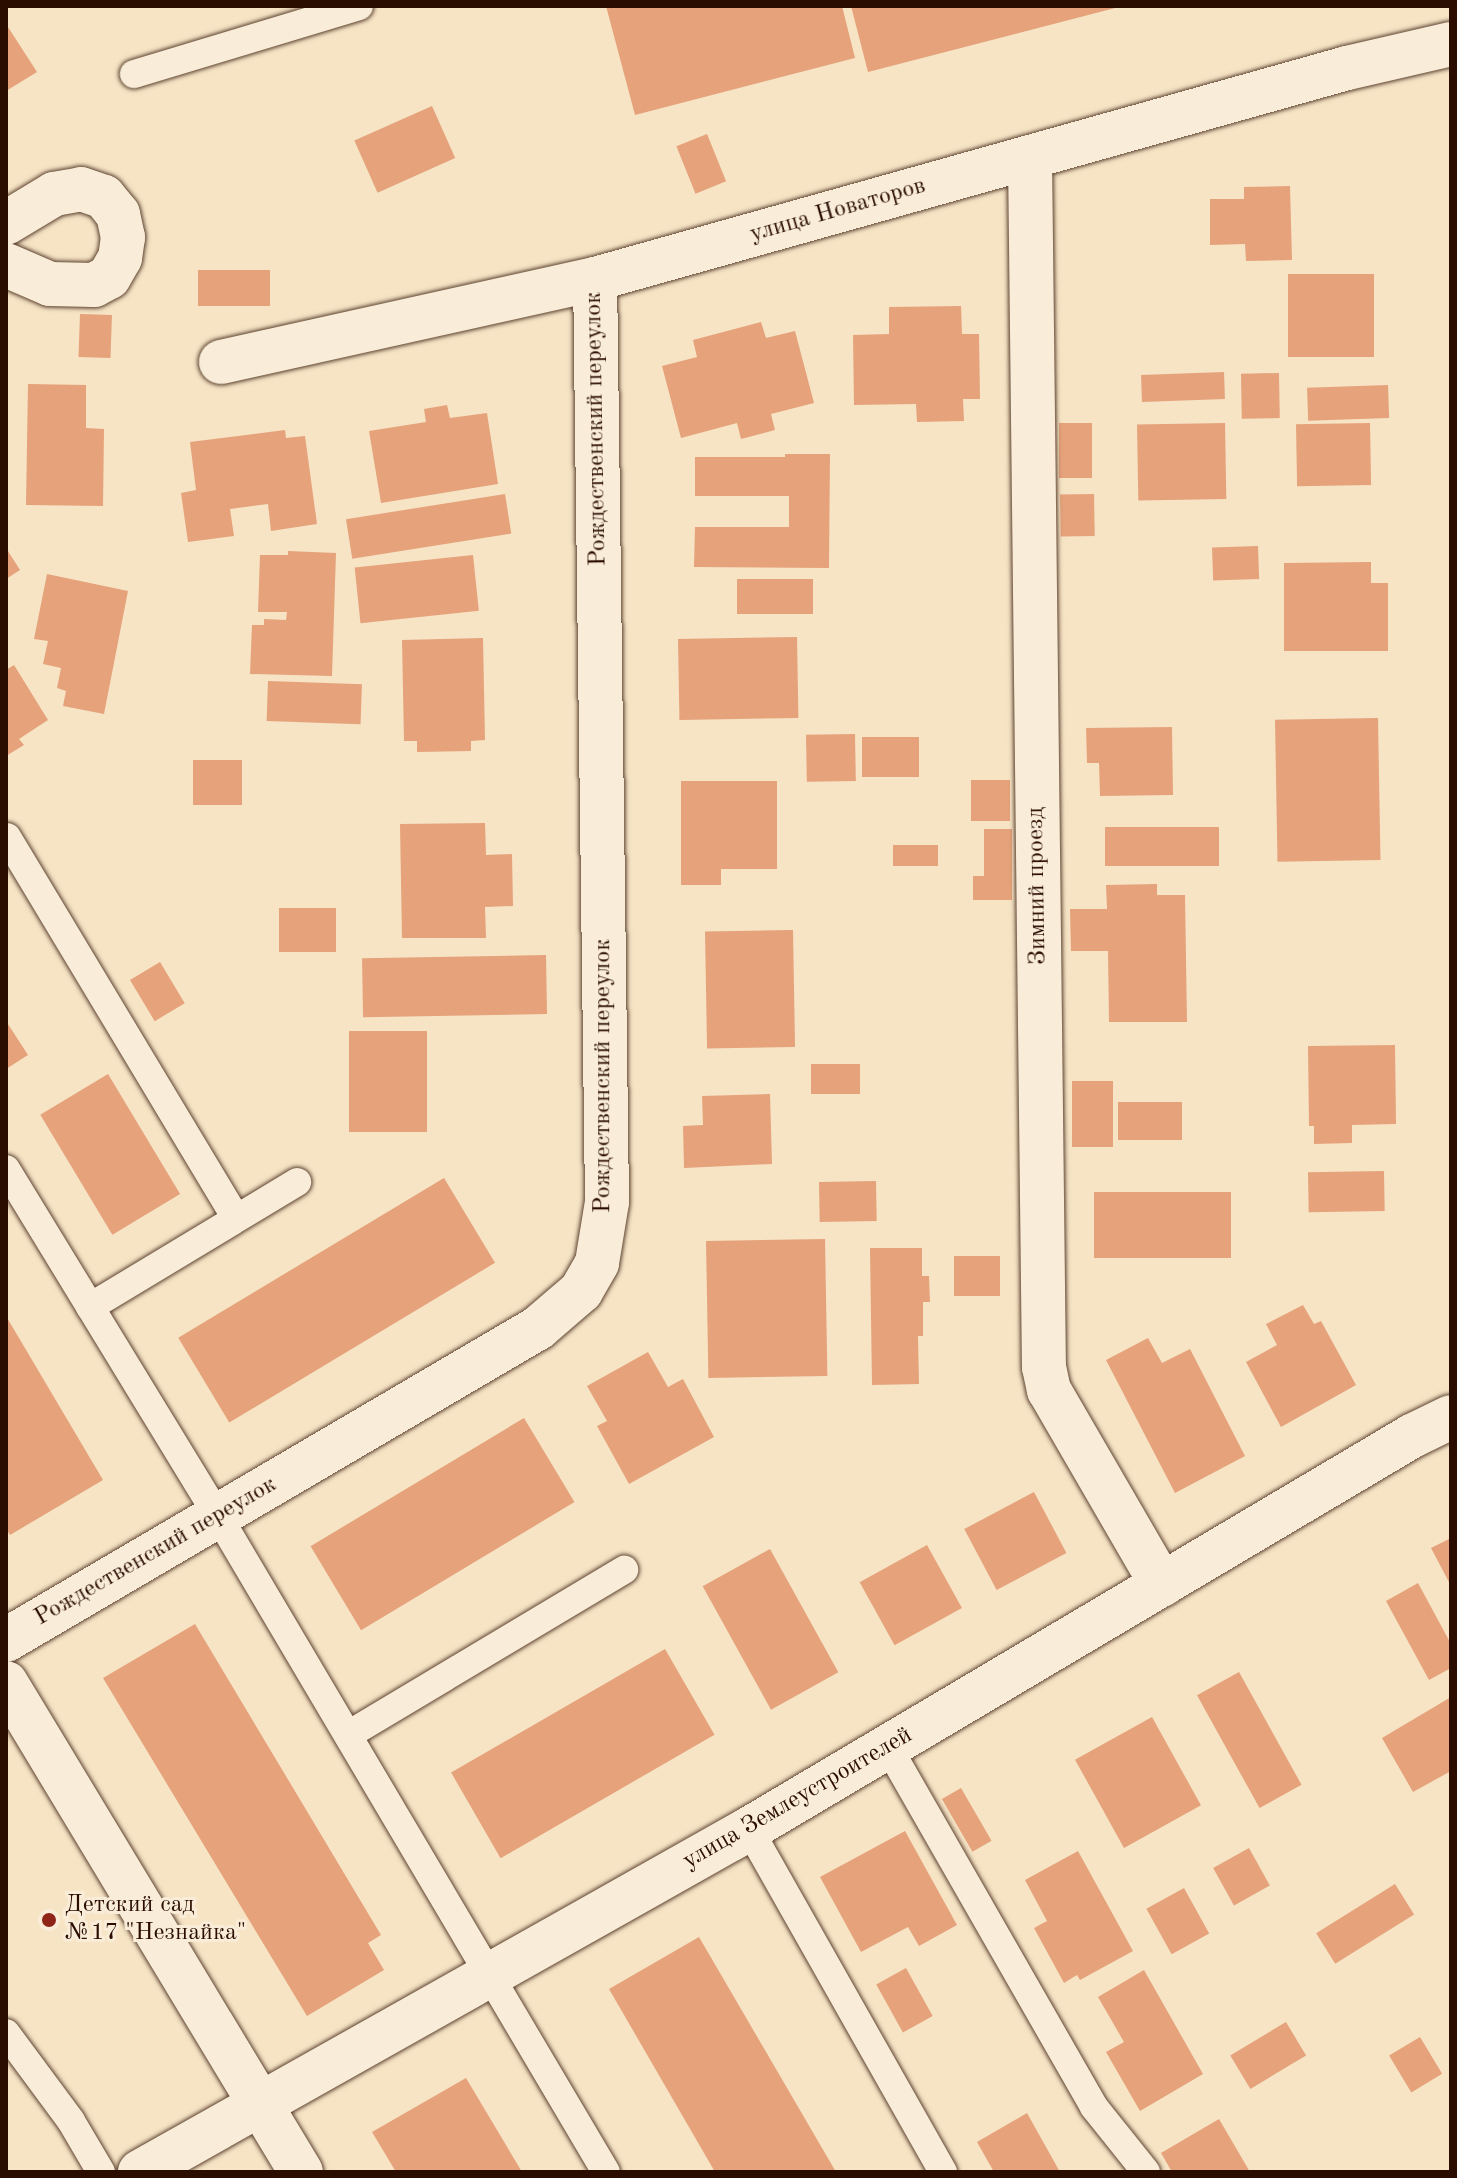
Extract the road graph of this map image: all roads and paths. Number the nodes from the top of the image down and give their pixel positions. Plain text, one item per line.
1 (359, 6) edge
2 (1451, 44) edge
3 (134, 74) dead end
4 (1030, 157) junction
5 (6, 223) edge
6 (6, 265) edge
7 (595, 279) junction
8 (221, 362) dead end
9 (7, 837) edge
10 (6, 1169) edge
11 (297, 1182) dead end
12 (235, 1217) junction
13 (90, 1307) junction
14 (1451, 1417) edge
15 (218, 1516) junction
16 (624, 1570) dead end
17 (1162, 1585) junction
18 (6, 1640) edge
19 (6, 1683) edge
20 (348, 1735) junction
21 (888, 1747) junction
22 (749, 1829) junction
23 (490, 1975) junction
24 (6, 2033) edge
25 (261, 2105) junction
26 (101, 2172) edge
27 (140, 2172) edge
28 (301, 2172) edge
29 (606, 2172) edge
30 (943, 2172) edge
31 (1146, 2172) edge

1 - 3 lane
2 - 4 street, улица Новаторов
4 - 7 street, улица Новаторов
4 - 17 street, Зимний проезд
5 - 6 street
7 - 8 street, улица Новаторов
7 - 15 street, Рождественский переулок
9 - 12 lane
10 - 13 lane
11 - 12 lane
12 - 13 lane
13 - 15 lane
14 - 17 street, улица Землеустроителей
15 - 18 street, Рождественский переулок
15 - 20 lane
16 - 20 lane
17 - 21 street, улица Землеустроителей
19 - 25 street
20 - 23 lane
21 - 22 street, улица Землеустроителей
21 - 31 lane
22 - 23 street, улица Землеустроителей
22 - 30 lane
23 - 25 street, улица Землеустроителей
23 - 29 lane
24 - 26 lane
25 - 27 street, улица Землеустроителей
25 - 28 street

